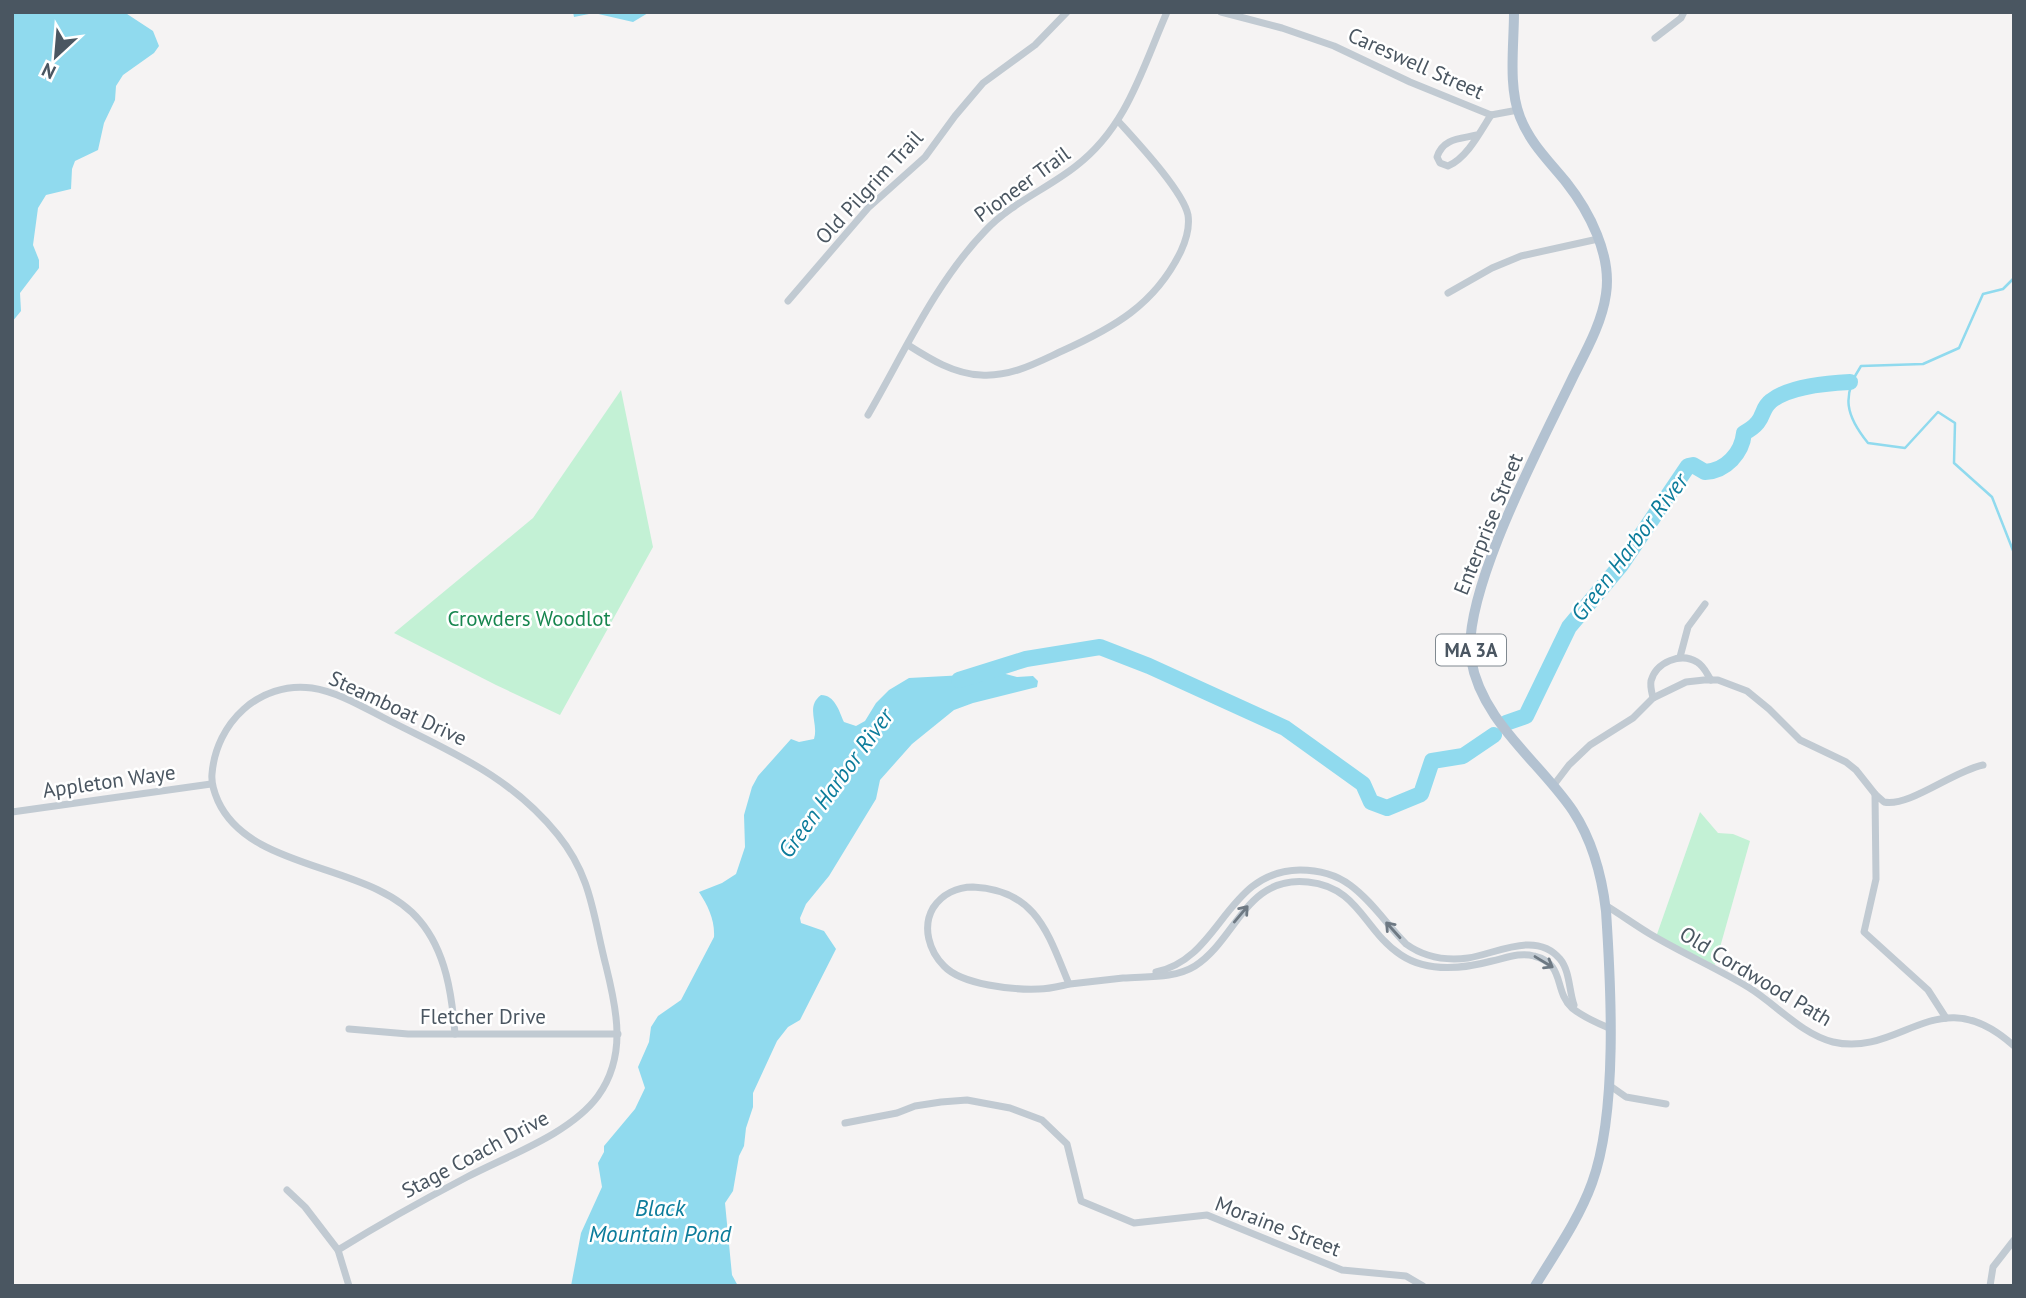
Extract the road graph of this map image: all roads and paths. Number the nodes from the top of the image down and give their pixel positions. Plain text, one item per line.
1 (1067, 12) edge
2 (1167, 12) edge
3 (1221, 12) edge
4 (1514, 12) edge
5 (1684, 12) edge
6 (1655, 38) dead end
7 (1518, 110) junction
8 (1491, 115) junction
9 (1119, 122) junction
10 (1477, 135) junction
11 (1598, 239) junction
12 (1448, 293) dead end
13 (788, 301) dead end
14 (908, 345) junction
15 (868, 415) dead end
16 (1705, 604) dead end
17 (1680, 657) junction
18 (1711, 680) junction
19 (1653, 698) junction
20 (1983, 765) dead end
21 (211, 784) junction
22 (1553, 786) junction
23 (1875, 794) junction
24 (12, 811) edge
25 (1283, 872) junction
26 (1285, 884) junction
27 (1369, 903) junction
28 (1605, 905) junction
29 (1361, 910) junction
30 (1207, 939) junction
31 (1515, 946) junction
32 (1214, 948) junction
33 (1416, 951) junction
34 (1516, 955) junction
35 (1492, 957) junction
36 (1410, 960) junction
37 (1124, 978) junction
38 (1069, 984) junction
39 (1580, 1013) junction
40 (1946, 1018) junction
41 (1609, 1028) junction
42 (349, 1029) dead end
43 (455, 1034) junction
44 (618, 1034) junction
45 (2014, 1046) edge
46 (1608, 1085) junction
47 (1666, 1104) dead end
48 (845, 1123) dead end
49 (286, 1190) dead end
50 (2014, 1240) edge
51 (338, 1251) junction
52 (349, 1286) edge
53 (1423, 1286) edge
54 (1535, 1286) edge
55 (1990, 1286) edge

1 - 13 street, Old Pilgrim Trail
2 - 9 street, Pioneer Trail
3 - 8 street, Careswell Street
4 - 7 main road, Enterprise Street / MA 3A
5 - 6 street
7 - 8 street, Careswell Street
7 - 11 main road, Enterprise Street / MA 3A
8 - 10 street
9 - 14 street, Pioneer Trail
9 - 14 street
10 - 10 street
11 - 12 street
11 - 22 main road, Enterprise Street / MA 3A
14 - 15 street, Pioneer Trail
16 - 17 street
17 - 18 street
17 - 19 street
18 - 19 street
18 - 23 street
19 - 22 street
20 - 23 street
21 - 24 street, Appleton Waye
21 - 43 street
21 - 44 street, Steamboat Drive
22 - 28 main road, Enterprise Street / MA 3A
23 - 40 street
25 - 26 street
25 - 27 street
25 - 30 street
26 - 29 street
32 -> 26 street
27 - 29 street
33 -> 27 street
28 - 40 street, Old Cordwood Path
28 - 41 main road, Enterprise Street / MA 3A
29 - 36 street
30 - 32 street
30 - 37 street
31 - 34 street
31 - 35 street
31 - 39 street
32 - 37 street
33 - 35 street
33 - 36 street
34 - 35 street
34 -> 39 street
35 - 36 street
37 - 38 street
38 - 38 street
39 - 41 street
40 - 45 street, Old Cordwood Path
41 - 46 main road, Enterprise Street / MA 3A
42 - 43 street, Fletcher Drive
43 - 44 street, Fletcher Drive
44 - 51 street, Stage Coach Drive
46 - 47 street
46 - 54 main road, Enterprise Street / MA 3A
48 - 53 street, Moraine Street
49 - 51 street
50 - 55 street
51 - 52 street

